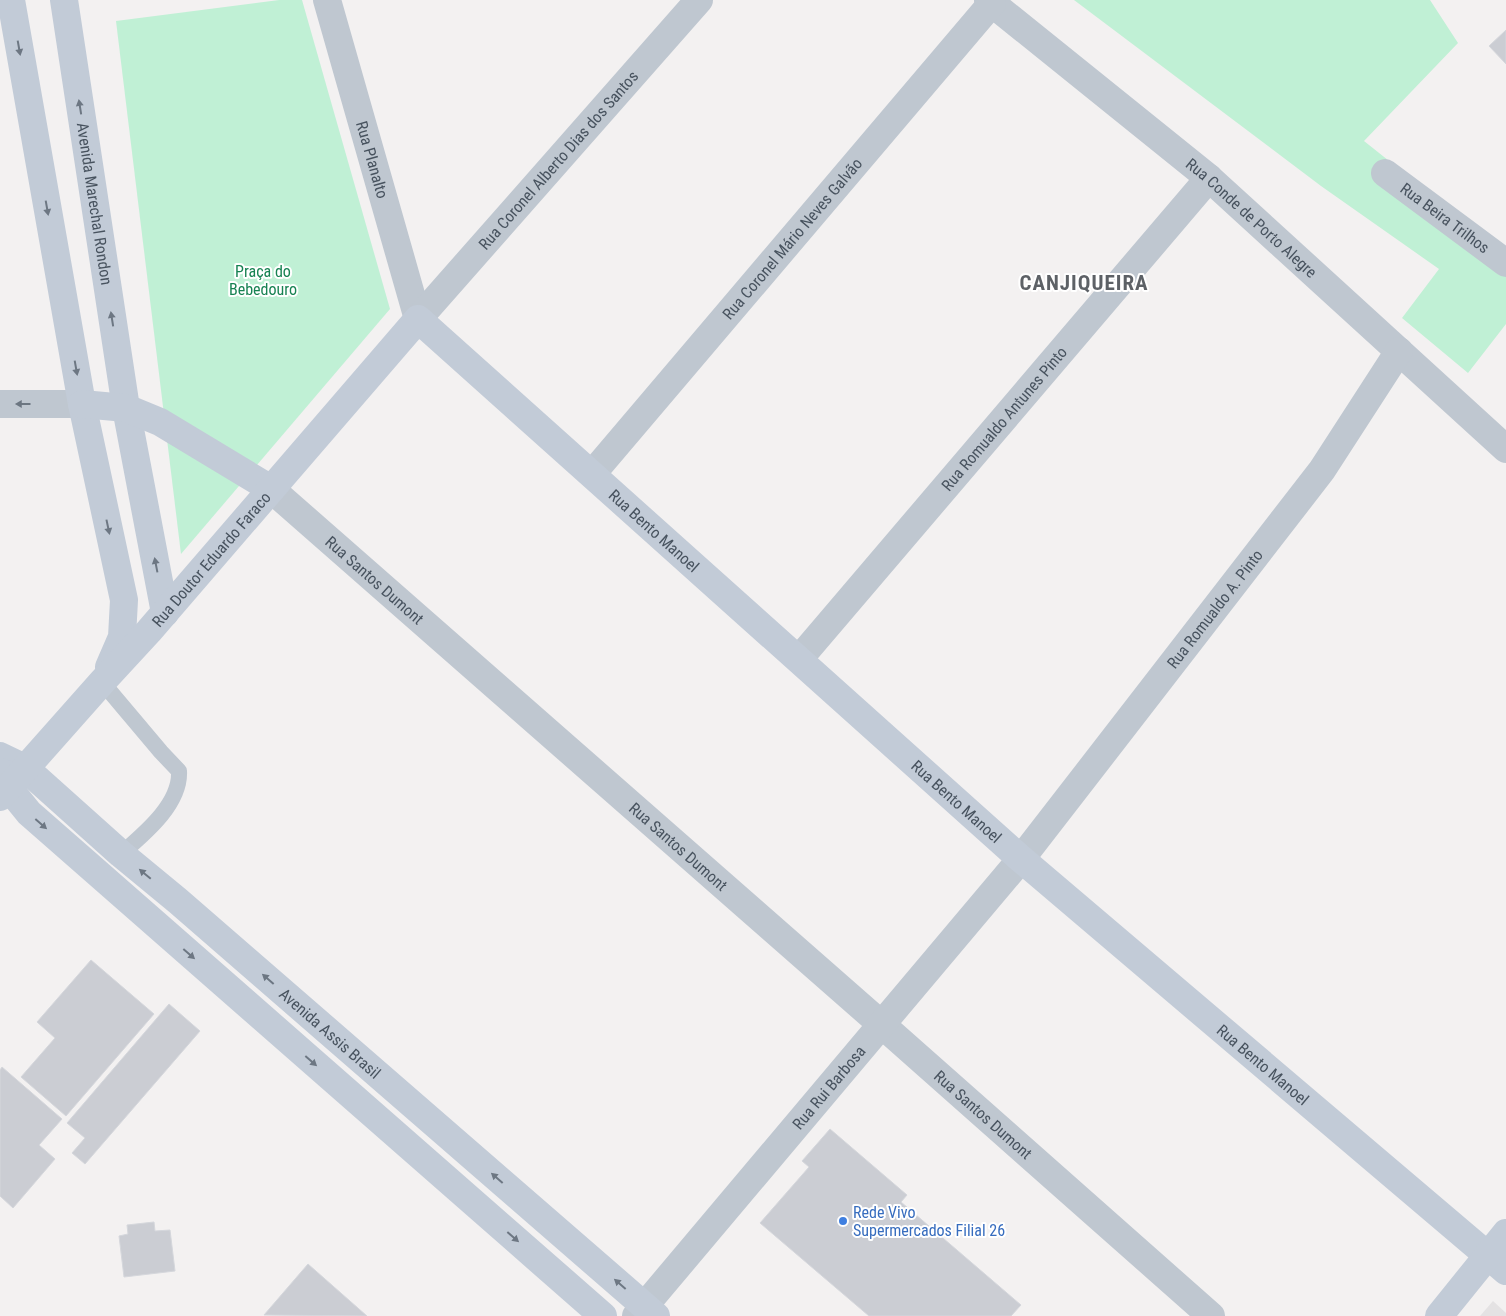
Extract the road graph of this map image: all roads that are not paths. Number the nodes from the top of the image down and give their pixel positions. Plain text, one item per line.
1 (10, 0) edge
2 (64, 0) edge
3 (327, 0) edge
4 (699, 0) edge
5 (990, 2) edge
6 (1385, 173) dead end
7 (1209, 178) junction
8 (1506, 263) edge
9 (418, 318) junction
10 (1399, 351) junction
11 (0, 404) edge
12 (82, 404) junction
13 (126, 408) junction
14 (1506, 448) edge
15 (592, 474) junction
16 (272, 489) junction
17 (165, 613) junction
18 (799, 660) junction
19 (102, 682) junction
20 (0, 756) edge
21 (8, 780) edge
22 (121, 854) junction
23 (1021, 859) junction
24 (178, 901) junction
25 (158, 926) junction
26 (881, 1024) junction
27 (447, 1134) junction
28 (424, 1159) junction
29 (1506, 1233) edge
30 (1497, 1263) edge
31 (646, 1313) edge
32 (603, 1316) edge
33 (1210, 1316) edge
34 (1439, 1316) edge

1 -> 12 main road
13 -> 2 main road, Avenida Marechal Rondon
3 - 9 street, Rua Planalto
4 - 9 street, Rua Coronel Alberto Dias dos Santos
5 - 7 street, Rua Conde de Porto Alegre
5 - 15 street, Rua Coronel Mário Neves Galvão
6 - 8 street, Rua Beira Trilhos
7 - 10 street, Rua Conde de Porto Alegre
7 - 18 street, Rua Romualdo Antunes Pinto
9 - 15 main road, Rua Bento Manoel
9 - 16 main road, Rua Doutor Eduardo Faraco
10 - 14 street, Rua Conde de Porto Alegre
10 - 23 street, Rua Romualdo A. Pinto
12 -> 11 street
12 - 13 main road
12 -> 19 main road
13 - 16 main road, Rua Santos Dumont
17 -> 13 main road, Avenida Marechal Rondon
15 - 18 main road, Rua Bento Manoel
16 - 17 main road, Rua Doutor Eduardo Faraco
16 - 26 street, Rua Santos Dumont
17 - 19 main road, Rua Doutor Eduardo Faraco
18 - 23 main road, Rua Bento Manoel
19 - 21 main road, Rua Doutor Eduardo Faraco
19 - 22 lane
20 - 21 main road, Avenida Assis Brasil
21 - 22 main road, Avenida Assis Brasil
21 -> 25 main road, Avenida Assis Brasil
24 -> 22 main road, Avenida Assis Brasil
23 - 26 street, Rua Rui Barbosa
23 - 30 main road, Rua Bento Manoel
24 - 25 main road
27 -> 24 main road, Avenida Assis Brasil
25 -> 28 main road, Avenida Assis Brasil
26 - 31 street, Rua Rui Barbosa
26 - 33 street, Rua Santos Dumont
27 - 28 main road
31 -> 27 main road, Avenida Assis Brasil
28 -> 32 main road, Avenida Assis Brasil
29 - 30 main road
30 - 34 main road

